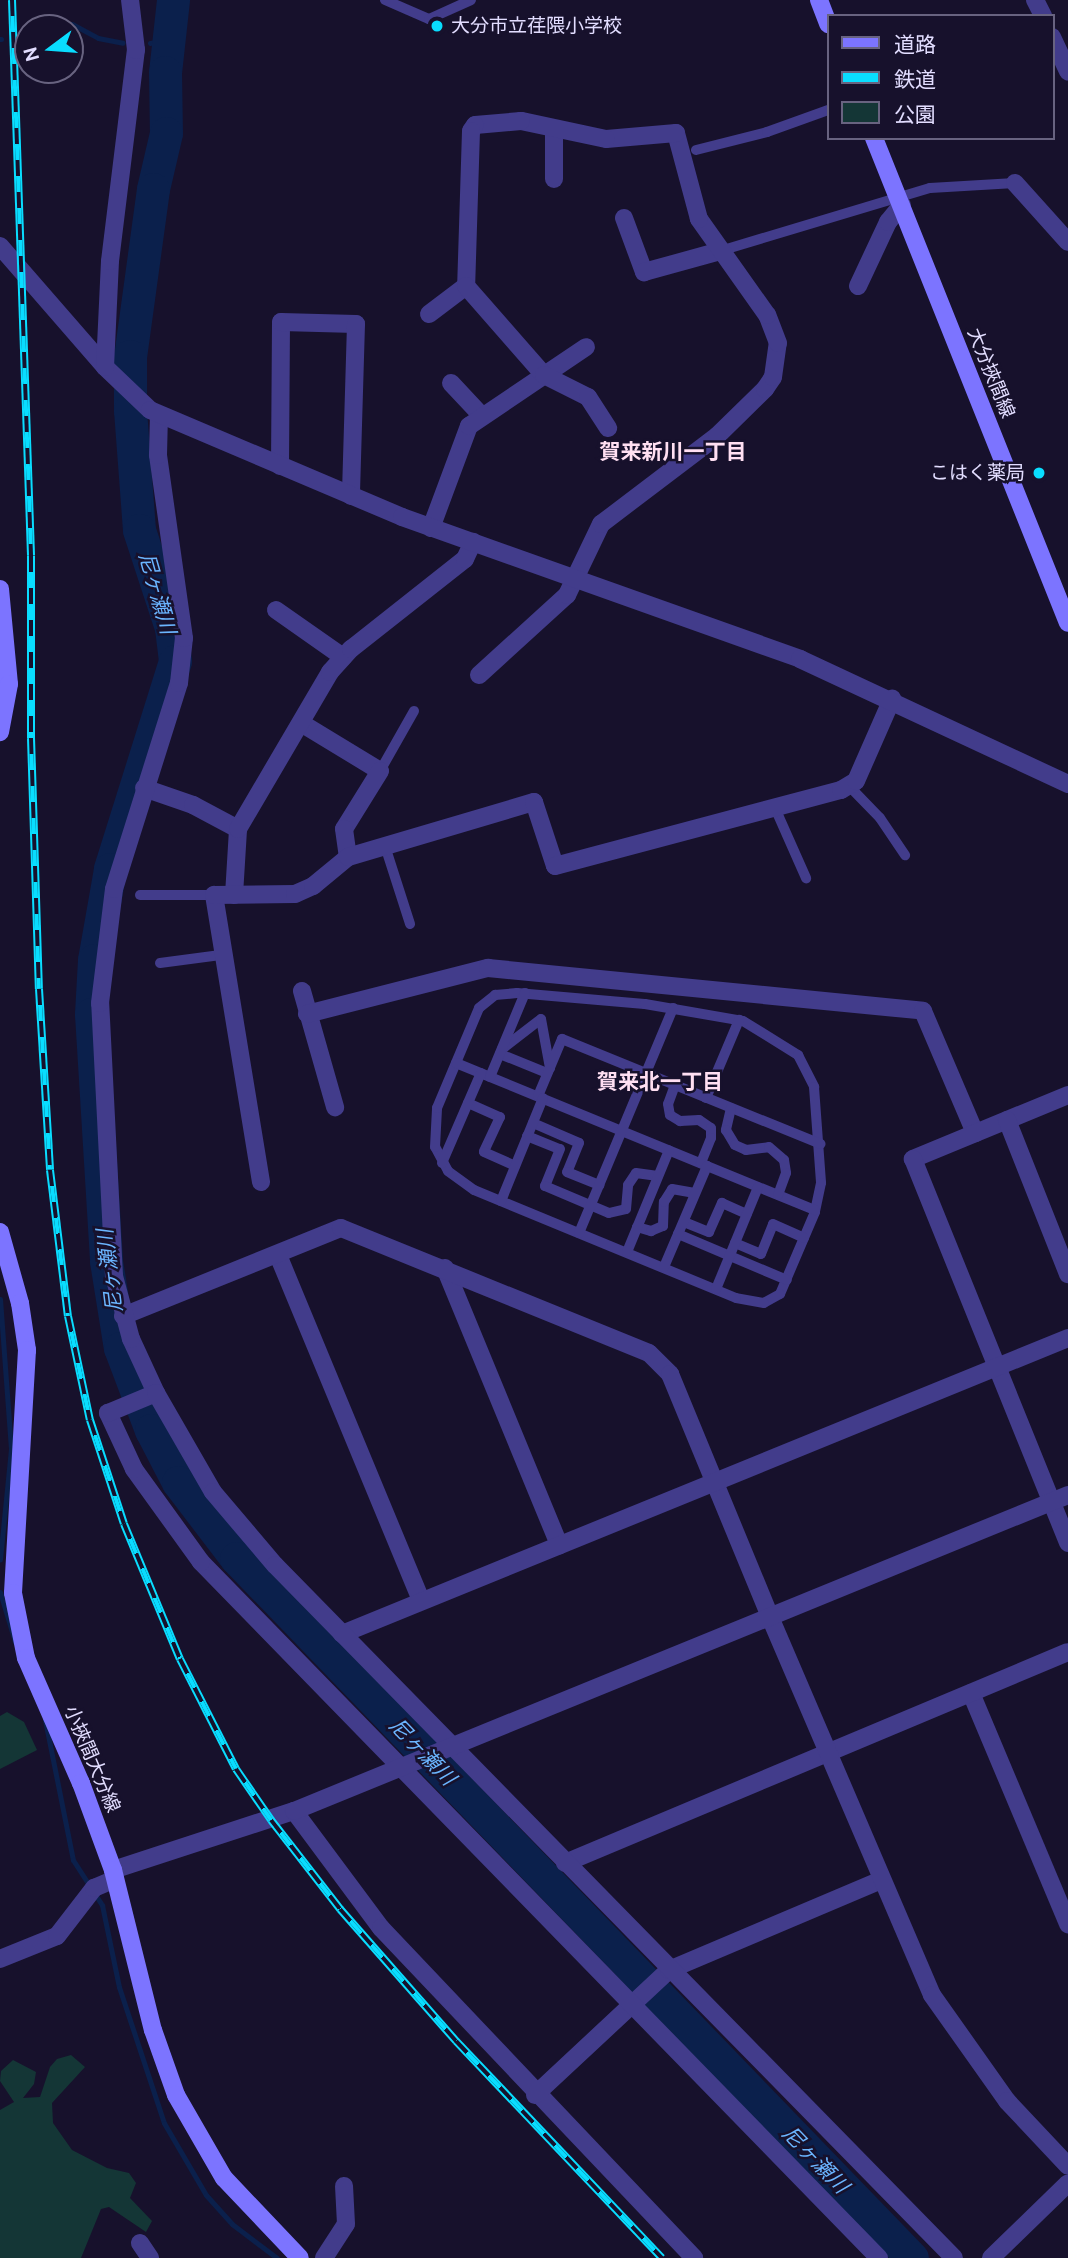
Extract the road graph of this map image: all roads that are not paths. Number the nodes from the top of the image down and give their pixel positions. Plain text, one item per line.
1 (130, 0) edge
2 (385, 0) edge
3 (471, 0) edge
4 (819, 0) edge
5 (827, 20) edge
6 (1054, 40) edge
7 (1068, 71) edge
8 (827, 110) edge
9 (555, 131) junction
10 (875, 140) edge
11 (696, 150) dead end
12 (554, 179) dead end
13 (1015, 183) joint
14 (900, 201) junction
15 (624, 218) dead end
16 (1068, 243) edge
17 (0, 246) edge
18 (720, 251) junction
19 (466, 286) junction
20 (858, 286) dead end
21 (429, 314) dead end
22 (586, 347) dead end
23 (108, 370) junction
24 (544, 374) junction
25 (452, 383) dead end
26 (154, 413) junction
27 (482, 416) junction
28 (608, 428) dead end
29 (280, 466) junction
30 (351, 496) junction
31 (431, 528) junction
32 (473, 542) junction
33 (576, 577) junction
34 (0, 589) edge
35 (276, 610) dead end
36 (1068, 623) edge
37 (343, 657) junction
38 (479, 675) dead end
39 (892, 699) junction
40 (414, 711) dead end
41 (301, 723) junction
42 (0, 732) edge
43 (380, 771) junction
44 (1068, 784) edge
45 (850, 787) junction
46 (144, 789) junction
47 (775, 808) junction
48 (238, 829) junction
49 (385, 846) junction
50 (905, 855) dead end
51 (348, 857) junction
52 (806, 878) dead end
53 (140, 895) dead end
54 (214, 895) junction
55 (234, 895) junction
56 (410, 924) dead end
57 (220, 955) junction
58 (160, 963) dead end
59 (302, 991) dead end
60 (525, 993) junction
61 (673, 1009) junction
62 (307, 1014) junction
63 (739, 1020) junction
64 (501, 1051) junction
65 (456, 1063) junction
66 (549, 1071) junction
67 (646, 1073) junction
68 (485, 1075) junction
69 (675, 1085) junction
70 (1068, 1095) edge
71 (540, 1098) junction
72 (706, 1098) junction
73 (468, 1103) junction
74 (335, 1107) dead end
75 (731, 1108) junction
76 (1007, 1120) junction
77 (533, 1123) junction
78 (621, 1132) junction
79 (975, 1133) junction
80 (527, 1136) junction
81 (821, 1144) junction
82 (669, 1150) junction
83 (442, 1163) junction
84 (704, 1165) junction
85 (515, 1166) junction
86 (658, 1176) junction
87 (261, 1182) dead end
88 (599, 1185) junction
89 (758, 1187) junction
90 (695, 1193) junction
91 (778, 1195) junction
92 (501, 1200) junction
93 (590, 1206) junction
94 (815, 1210) junction
95 (747, 1213) junction
96 (684, 1222) junction
97 (637, 1227) junction
98 (0, 1232) edge
99 (579, 1233) junction
100 (678, 1234) junction
101 (804, 1237) junction
102 (735, 1243) junction
103 (627, 1252) junction
104 (278, 1255) junction
105 (730, 1256) junction
106 (664, 1267) junction
107 (445, 1268) junction
108 (1068, 1274) edge
109 (787, 1280) junction
110 (716, 1289) junction
111 (123, 1316) junction
112 (1068, 1338) edge
113 (997, 1367) junction
114 (150, 1396) junction
115 (715, 1482) junction
116 (1060, 1498) edge
117 (1068, 1543) edge
118 (559, 1545) junction
119 (421, 1601) junction
120 (770, 1617) junction
121 (342, 1634) junction
122 (1068, 1652) edge
123 (971, 1693) junction
124 (449, 1749) junction
125 (825, 1753) junction
126 (408, 1764) junction
127 (294, 1811) junction
128 (565, 1863) junction
129 (114, 1875) junction
130 (880, 1881) junction
131 (1068, 1924) edge
132 (0, 1959) edge
133 (668, 1970) junction
134 (633, 2003) junction
135 (535, 2095) junction
136 (1068, 2166) edge
137 (1068, 2183) edge
138 (344, 2186) dead end
139 (300, 2258) edge
140 (324, 2258) edge
141 (694, 2258) edge
142 (879, 2258) edge
143 (954, 2258) edge
144 (991, 2258) edge

1 - 23 street
2 - 3 lane
4 - 5 main road
6 - 7 street
8 - 11 lane
9 - 12 street
9 - 18 street
9 - 19 street
10 - 14 main road, 大分挾間線
13 - 14 lane
13 - 16 street
14 - 18 lane
14 - 20 street
14 - 36 main road, 大分挾間線
15 - 18 street
17 - 23 street
18 - 33 street
19 - 21 street
19 - 24 street
22 - 24 street
23 - 26 street
24 - 27 street
24 - 28 street
25 - 27 street
26 - 29 street
26 - 46 street
27 - 31 street
29 - 30 street
29 - 30 street
30 - 31 street
31 - 32 street
32 - 33 street
32 - 37 street
33 - 38 street
33 - 39 street
34 - 42 main road
35 - 37 street
37 - 41 street
39 - 44 street
39 - 45 street
40 - 43 lane
41 - 43 street
41 - 48 street
43 - 51 street
45 - 47 street
45 - 50 lane
46 - 48 street
46 - 111 street
47 - 49 street
47 - 52 lane
48 - 55 street
49 - 51 street
49 - 56 lane
51 - 55 street
53 - 54 lane
54 - 55 street
54 - 57 street
57 - 58 lane
57 - 87 street
59 - 62 street
60 - 61 lane
60 - 64 lane
60 - 65 lane
61 - 63 lane
61 - 67 lane
62 - 74 street
62 - 79 street
63 - 72 lane
63 - 81 lane
64 - 66 lane
64 - 66 lane
64 - 68 lane
65 - 68 lane
65 - 83 lane
66 - 67 lane
66 - 71 lane
67 - 69 lane
67 - 78 lane
68 - 71 lane
68 - 73 lane
69 - 72 lane
69 - 84 lane
70 - 76 street
71 - 77 lane
71 - 78 lane
72 - 75 lane
73 - 83 lane
73 - 85 lane
75 - 81 lane
75 - 91 lane
76 - 79 street
76 - 108 street
77 - 80 lane
77 - 88 lane
78 - 82 lane
78 - 88 lane
79 - 113 street
80 - 85 lane
80 - 93 lane
81 - 94 lane
82 - 84 lane
82 - 86 lane
83 - 92 lane
84 - 89 lane
84 - 90 lane
85 - 92 lane
86 - 93 lane
86 - 97 lane
88 - 93 lane
89 - 91 lane
89 - 95 lane
90 - 96 lane
90 - 97 lane
91 - 94 lane
92 - 99 lane
93 - 99 lane
94 - 101 lane
95 - 96 lane
95 - 102 lane
96 - 100 lane
97 - 103 lane
98 - 129 main road, 小挾間大分線
99 - 103 lane
100 - 105 lane
100 - 106 lane
101 - 102 lane
101 - 109 lane
102 - 105 lane
103 - 106 lane
104 - 107 street
104 - 111 street
104 - 119 street
105 - 109 lane
105 - 110 lane
106 - 110 lane
107 - 115 street
107 - 118 street
109 - 110 lane
111 - 114 street
112 - 113 street
113 - 115 street
113 - 116 street
114 - 121 street
114 - 126 street
115 - 118 street
115 - 120 street
116 - 117 street
116 - 120 street
118 - 119 street
119 - 121 street
120 - 124 street
120 - 125 street
121 - 124 street
122 - 123 street
123 - 125 street
123 - 131 street
124 - 126 street
124 - 128 street
125 - 128 street
125 - 130 street
126 - 127 street
126 - 134 street
127 - 129 street
127 - 135 street
128 - 133 street
129 - 132 street
129 - 139 main road, 小挾間大分線
130 - 133 street
130 - 136 street
133 - 134 street
133 - 143 street
134 - 135 street
134 - 142 street
135 - 141 street
137 - 144 street
138 - 140 street

